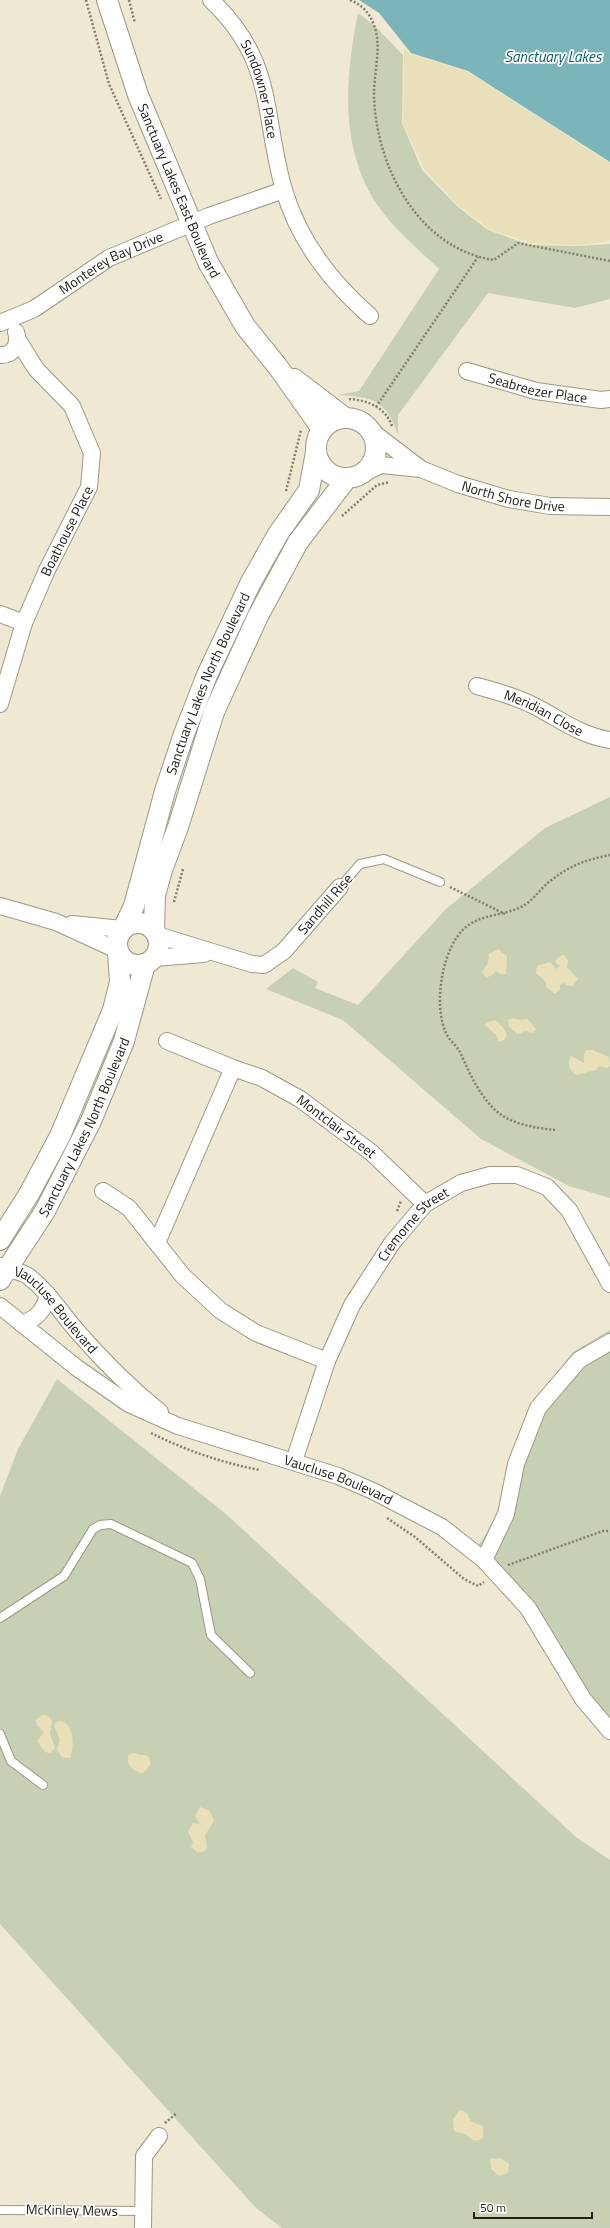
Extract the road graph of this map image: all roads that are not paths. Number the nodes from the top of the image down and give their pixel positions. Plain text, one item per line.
1 (107, 0) edge
2 (211, 0) edge
3 (284, 190) junction
4 (193, 224) junction
5 (34, 309) junction
6 (370, 316) dead end
7 (0, 323) edge
8 (17, 337) junction
9 (3, 355) edge
10 (278, 367) junction
11 (36, 368) junction
12 (467, 371) dead end
13 (610, 399) edge
14 (345, 418) junction
15 (322, 429) junction
16 (370, 430) junction
17 (316, 452) junction
18 (421, 469) junction
19 (356, 475) junction
20 (610, 507) edge
21 (0, 614) edge
22 (24, 623) junction
23 (477, 686) dead end
24 (0, 704) edge
25 (610, 740) edge
26 (440, 882) road end
27 (340, 887) joint
28 (0, 906) edge
29 (56, 922) junction
30 (123, 928) junction
31 (156, 932) junction
32 (117, 951) junction
33 (214, 953) junction
34 (149, 961) junction
35 (167, 1041) dead end
36 (233, 1068) junction
37 (103, 1191) dead end
38 (425, 1204) junction
39 (0, 1240) edge
40 (157, 1243) junction
41 (2, 1272) edge
42 (610, 1284) edge
43 (48, 1295) junction
44 (0, 1306) edge
45 (22, 1324) junction
46 (610, 1342) edge
47 (327, 1361) junction
48 (178, 1426) junction
49 (294, 1461) junction
50 (489, 1566) junction
51 (0, 1618) edge
52 (250, 1673) dead end
53 (610, 1731) edge
54 (0, 1734) edge
55 (43, 1785) dead end
56 (159, 2136) dead end
57 (0, 2210) edge
58 (144, 2211) junction
59 (143, 2228) edge

1 - 4 street, Sanctuary Lakes East Boulevard
2 - 3 street, Sundowner Place
3 - 4 street
3 - 6 street, Sundowner Place
4 - 5 street, Monterey Bay Drive
4 - 10 street, Sanctuary Lakes East Boulevard
5 - 7 street, Monterey Bay Drive
5 - 8 street, Monterey Bay Drive
7 - 8 street
8 - 9 street, Monterey Bay Drive
8 - 11 street, Boathouse Place
9 - 11 street, Boathouse Place
10 - 14 street, Sanctuary Lakes East Boulevard
10 - 15 street, Sanctuary Lakes East Boulevard
11 - 22 street, Boathouse Place
12 - 13 street, Seabreezer Place
14 - 15 street
14 - 16 street
15 - 17 street
16 - 18 street, North Shore Drive
16 - 19 street
17 - 19 street
17 - 30 street, Sanctuary Lakes North Boulevard
18 - 19 street, North Shore Drive
18 - 20 street, North Shore Drive
19 - 31 street, Sanctuary Lakes North Boulevard
21 - 22 street
22 - 24 street, Boathouse Place
23 - 25 street, Meridian Close
26 - 27 lane, Sandhill Rise
27 - 33 street, Sandhill Rise
28 - 29 street
29 - 30 street
29 - 32 street
30 - 31 street
30 - 32 street
31 - 33 street, Sandhill Rise
31 - 34 street
32 - 34 street
32 - 39 street, Sanctuary Lakes North Boulevard
33 - 34 street, Sandhill Rise
34 - 41 street, Sanctuary Lakes North Boulevard
35 - 36 street, Montclair Street
36 - 38 street, Montclair Street
36 - 40 street
37 - 40 street
38 - 42 street, Cremorne Street
38 - 47 street, Cremorne Street
40 - 47 street
41 - 43 street, Vaucluse Boulevard
43 - 45 street
43 - 48 street, Vaucluse Boulevard
44 - 45 street, Vaucluse Boulevard
45 - 48 street, Vaucluse Boulevard
46 - 50 street
47 - 49 street, Cremorne Street
48 - 49 street, Vaucluse Boulevard
49 - 50 street, Vaucluse Boulevard
50 - 53 street, Vaucluse Boulevard
51 - 52 lane
54 - 55 lane
56 - 58 street
57 - 58 lane, McKinley Mews
58 - 59 street

